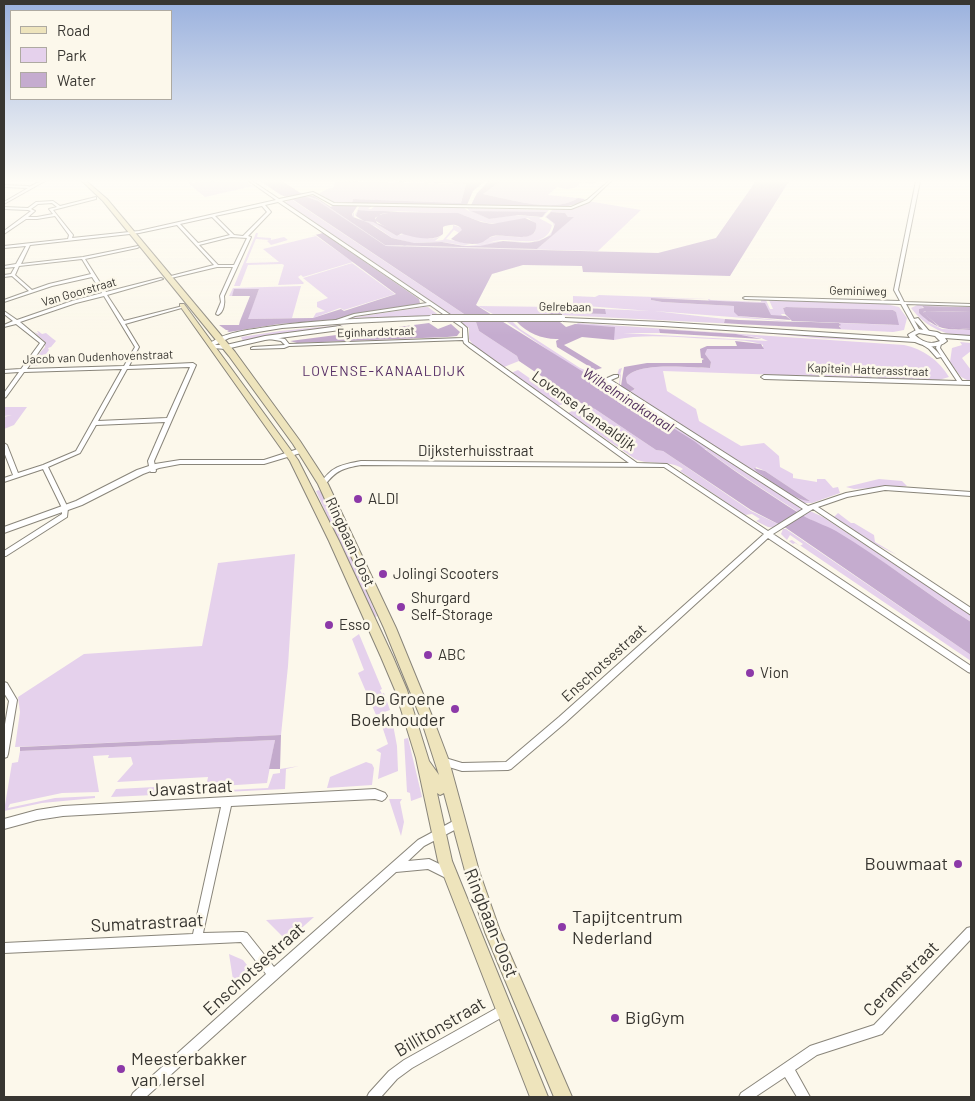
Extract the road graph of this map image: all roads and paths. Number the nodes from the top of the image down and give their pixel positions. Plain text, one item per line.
1 (69, 232) edge
2 (133, 232) edge
3 (186, 232) edge
4 (229, 232) edge
5 (251, 232) edge
6 (326, 232) edge
7 (907, 232) edge
8 (130, 233) junction
9 (233, 236) junction
10 (247, 236) junction
11 (70, 240) junction
12 (29, 244) junction
13 (196, 244) junction
14 (4, 247) edge
15 (137, 247) junction
16 (83, 258) junction
17 (18, 266) junction
18 (217, 266) junction
19 (235, 266) junction
20 (4, 267) edge
21 (13, 275) junction
22 (94, 275) junction
23 (4, 276) edge
24 (164, 279) junction
25 (32, 292) junction
26 (105, 294) junction
27 (745, 298) dead end
28 (4, 301) edge
29 (902, 302) junction
30 (430, 304) junction
31 (971, 305) edge
32 (184, 307) junction
33 (4, 312) edge
34 (909, 312) junction
35 (218, 314) dead end
36 (434, 319) junction
37 (17, 322) junction
38 (122, 323) junction
39 (332, 323) junction
40 (4, 326) edge
41 (918, 331) junction
42 (927, 331) junction
43 (913, 337) junction
44 (265, 338) junction
45 (218, 339) junction
46 (465, 339) junction
47 (971, 340) edge
48 (941, 341) junction
49 (925, 344) junction
50 (288, 345) junction
51 (213, 346) junction
52 (226, 347) junction
53 (253, 348) dead end
54 (947, 364) junction
55 (126, 366) junction
56 (4, 371) edge
57 (22, 372) junction
58 (616, 376) dead end
59 (764, 377) dead end
60 (961, 383) junction
61 (971, 383) edge
62 (4, 396) edge
63 (169, 420) junction
64 (95, 423) junction
65 (4, 445) edge
66 (294, 450) junction
67 (636, 465) junction
68 (46, 466) junction
69 (152, 469) junction
70 (16, 476) junction
71 (4, 480) edge
72 (323, 484) junction
73 (971, 494) edge
74 (65, 508) junction
75 (810, 508) junction
76 (4, 530) edge
77 (767, 535) junction
78 (4, 554) edge
79 (971, 612) edge
80 (971, 670) edge
81 (4, 686) edge
82 (4, 754) edge
83 (422, 758) junction
84 (442, 761) junction
85 (446, 777) junction
86 (382, 796) dead end
87 (227, 803) junction
88 (459, 823) junction
89 (4, 824) edge
90 (438, 834) junction
91 (394, 867) junction
92 (450, 875) junction
93 (971, 932) edge
94 (197, 938) junction
95 (4, 948) edge
96 (274, 975) junction
97 (504, 1010) junction
98 (787, 1069) junction
99 (142, 1095) edge
100 (373, 1097) edge
101 (539, 1097) edge
102 (563, 1097) edge
103 (745, 1097) edge
104 (804, 1097) edge

1 - 11 street
2 - 8 street
3 - 13 street
4 - 9 street
5 - 10 street
6 - 30 street, Lovense Kanaaldijk
7 - 29 street
8 - 11 street
8 - 15 main road, Ringbaan-Oost
8 - 24 main road, Ringbaan-Oost
9 - 10 street
9 - 13 street
10 - 19 street
11 - 12 street
12 - 14 street
12 - 17 street
13 - 18 street
15 - 16 street
15 - 24 main road, Ringbaan-Oost
16 - 17 street
16 - 22 street
17 - 20 street
17 - 21 street
18 - 19 street, Van Goorstraat
18 - 24 street, Van Goorstraat
19 - 35 street
21 - 23 street
21 - 25 street
22 - 25 street
22 - 26 street
24 - 26 street, Van Goorstraat
24 - 32 main road, Ringbaan-Oost
24 - 45 main road, Ringbaan-Oost
25 - 28 street
26 - 37 street, Van Goorstraat
26 - 38 street
27 - 29 street, Geminiweg
29 - 31 street, Geminiweg
29 - 34 street
30 - 39 street
30 - 46 street, Lovense Kanaaldijk
32 - 38 street
32 - 51 main road, Ringbaan-Oost
33 - 37 street
34 - 41 street
34 - 42 street
36 - 39 street, Gelrebaan
36 - 43 street, Gelrebaan, bridge
36 - 44 street, Gelrebaan
37 - 40 street, Van Goorstraat
37 - 57 street
38 - 55 street
39 - 45 street, Gelrebaan
41 - 42 street
41 - 43 street
42 - 48 street
43 - 49 street, Gelrebaan
44 - 50 street, Eginhardstraat
44 - 52 street, Gelrebaan
45 - 51 street
45 - 52 main road, Ringbaan-Oost
46 - 50 street, Eginhardstraat
46 - 67 street, Lovense Kanaaldijk
47 - 48 street
48 - 49 street, Gelrebaan
48 - 54 street
49 - 54 street
50 - 53 street, Eginhardstraat
51 - 52 street
51 - 66 main road, Ringbaan-Oost
52 - 66 main road, Ringbaan-Oost
54 - 60 street
55 - 57 street, Jacob van Oudenhovenstraat
55 - 63 street, Jacob van Oudenhovenstraat
55 - 64 street
56 - 57 street, Jacob van Oudenhovenstraat
57 - 62 street
58 - 75 street
59 - 60 street, Kapitein Hatterasstraat
60 - 61 street, Kapitein Hatterasstraat
63 - 64 street
63 - 69 street
64 - 68 street
65 - 70 street
66 - 69 street
66 - 72 main road, Ringbaan-Oost
66 - 83 main road, Ringbaan-Oost
67 - 72 street, Dijksterhuisstraat
67 - 77 street, Lovense Kanaaldijk
68 - 70 street
68 - 74 street
69 - 74 street
70 - 71 street
72 - 84 main road, Ringbaan-Oost
73 - 75 street, Enschotsestraat
74 - 76 street
74 - 78 street
75 - 77 street, Enschotsestraat
75 - 79 street
77 - 80 street, Lovense Kanaaldijk
77 - 84 street, Enschotsestraat
81 - 82 street
83 - 85 main road, Ringbaan-Oost
83 - 90 main road, Ringbaan-Oost
84 - 85 main road, Ringbaan-Oost
85 - 88 main road, Ringbaan-Oost
86 - 87 street, Javastraat
87 - 89 street, Javastraat
87 - 94 street
88 - 90 street, Enschotsestraat
88 - 102 main road, Ringbaan-Oost
90 - 91 street, Enschotsestraat
90 - 92 main road, Ringbaan-Oost
91 - 92 street
91 - 96 street, Enschotsestraat
92 - 97 main road, Ringbaan-Oost
93 - 98 street, Ceramstraat
94 - 95 street, Sumatrastraat
94 - 96 street, Sumatrastraat
96 - 99 street, Enschotsestraat
97 - 100 street, Billitonstraat
97 - 101 main road, Ringbaan-Oost
98 - 103 street, Ceramstraat
98 - 104 street

